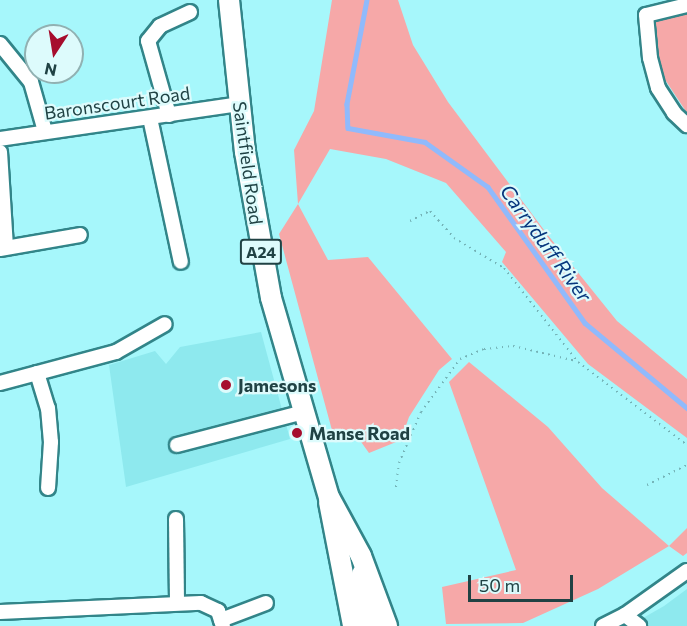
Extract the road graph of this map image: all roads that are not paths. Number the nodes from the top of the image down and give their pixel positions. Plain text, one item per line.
1 (229, 0) edge
2 (687, 5) edge
3 (190, 12) dead end
4 (0, 44) edge
5 (240, 104) junction
6 (169, 115) junction
7 (150, 118) junction
8 (687, 125) edge
9 (45, 131) junction
10 (0, 139) edge
11 (0, 152) edge
12 (80, 235) dead end
13 (3, 248) edge
14 (181, 262) dead end
15 (165, 324) dead end
16 (37, 373) junction
17 (0, 383) edge
18 (304, 412) junction
19 (177, 444) dead end
20 (48, 488) dead end
21 (329, 497) junction
22 (176, 519) dead end
23 (687, 572) edge
24 (177, 603) junction
25 (266, 603) dead end
26 (0, 612) edge
27 (625, 615) junction
28 (222, 623) edge
29 (383, 623) edge
30 (353, 626) edge
31 (603, 626) edge
32 (639, 626) edge

1 - 5 highway, Saintfield Road / A24
2 - 8 street
3 - 6 street
4 - 9 street
5 - 6 street, Baronscourt Road
5 - 18 highway, Saintfield Road / A24
6 - 7 street, Baronscourt Road
7 - 9 street, Baronscourt Road
7 - 14 street
9 - 10 street, Baronscourt Road
11 - 13 street
12 - 13 street
15 - 16 street
16 - 17 street
16 - 20 street
18 - 19 street
18 - 21 highway, Saintfield Road / A24
21 - 29 highway, Saintfield Road / A24
21 - 30 highway, Saintfield Road / A24
22 - 24 street
23 - 27 street
24 - 26 street
24 - 28 street
25 - 28 street
27 - 31 street
27 - 32 street

